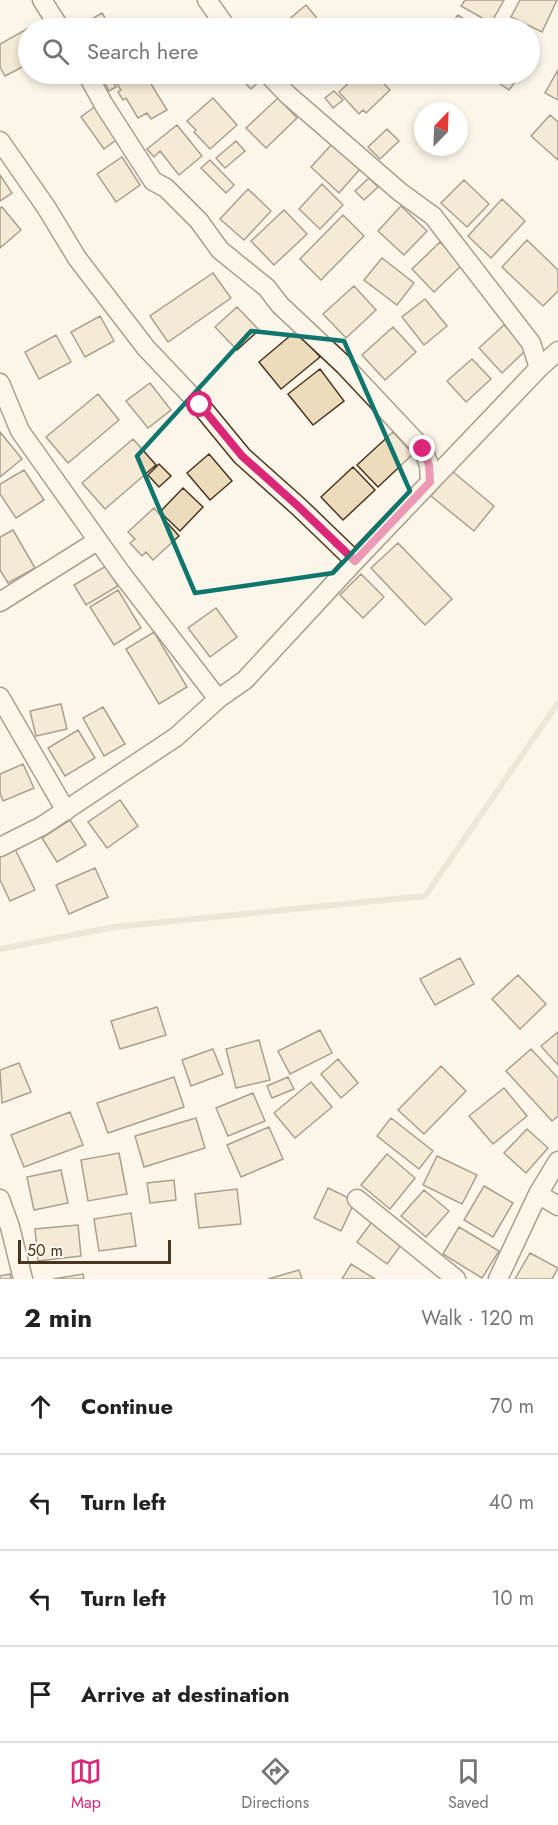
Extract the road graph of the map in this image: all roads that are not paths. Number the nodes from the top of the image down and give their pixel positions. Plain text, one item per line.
1 (42, 0) edge
2 (207, 0) edge
3 (54, 18) edge
4 (220, 18) edge
5 (92, 84) edge
6 (278, 84) edge
7 (0, 141) edge
8 (558, 351) edge
9 (539, 368) junction
10 (0, 383) edge
11 (430, 482) junction
12 (97, 541) junction
13 (355, 561) junction
14 (0, 602) edge
15 (0, 697) edge
16 (218, 699) junction
17 (66, 811) junction
18 (0, 847) edge
19 (558, 1161) edge
20 (538, 1194) junction
21 (0, 1199) edge
22 (357, 1199) dead end
23 (558, 1206) edge
24 (5, 1226) edge
25 (23, 1279) edge
26 (456, 1279) edge
27 (498, 1279) edge

1 - 3 street
2 - 4 street
5 - 11 street
6 - 9 street
7 - 13 street
8 - 9 street
9 - 11 street
10 - 12 street
11 - 13 street
12 - 14 street
12 - 16 street
13 - 16 street
15 - 17 street
16 - 17 street
17 - 18 street
19 - 20 street
20 - 23 street
20 - 27 street
21 - 24 street
22 - 26 street
24 - 25 street

